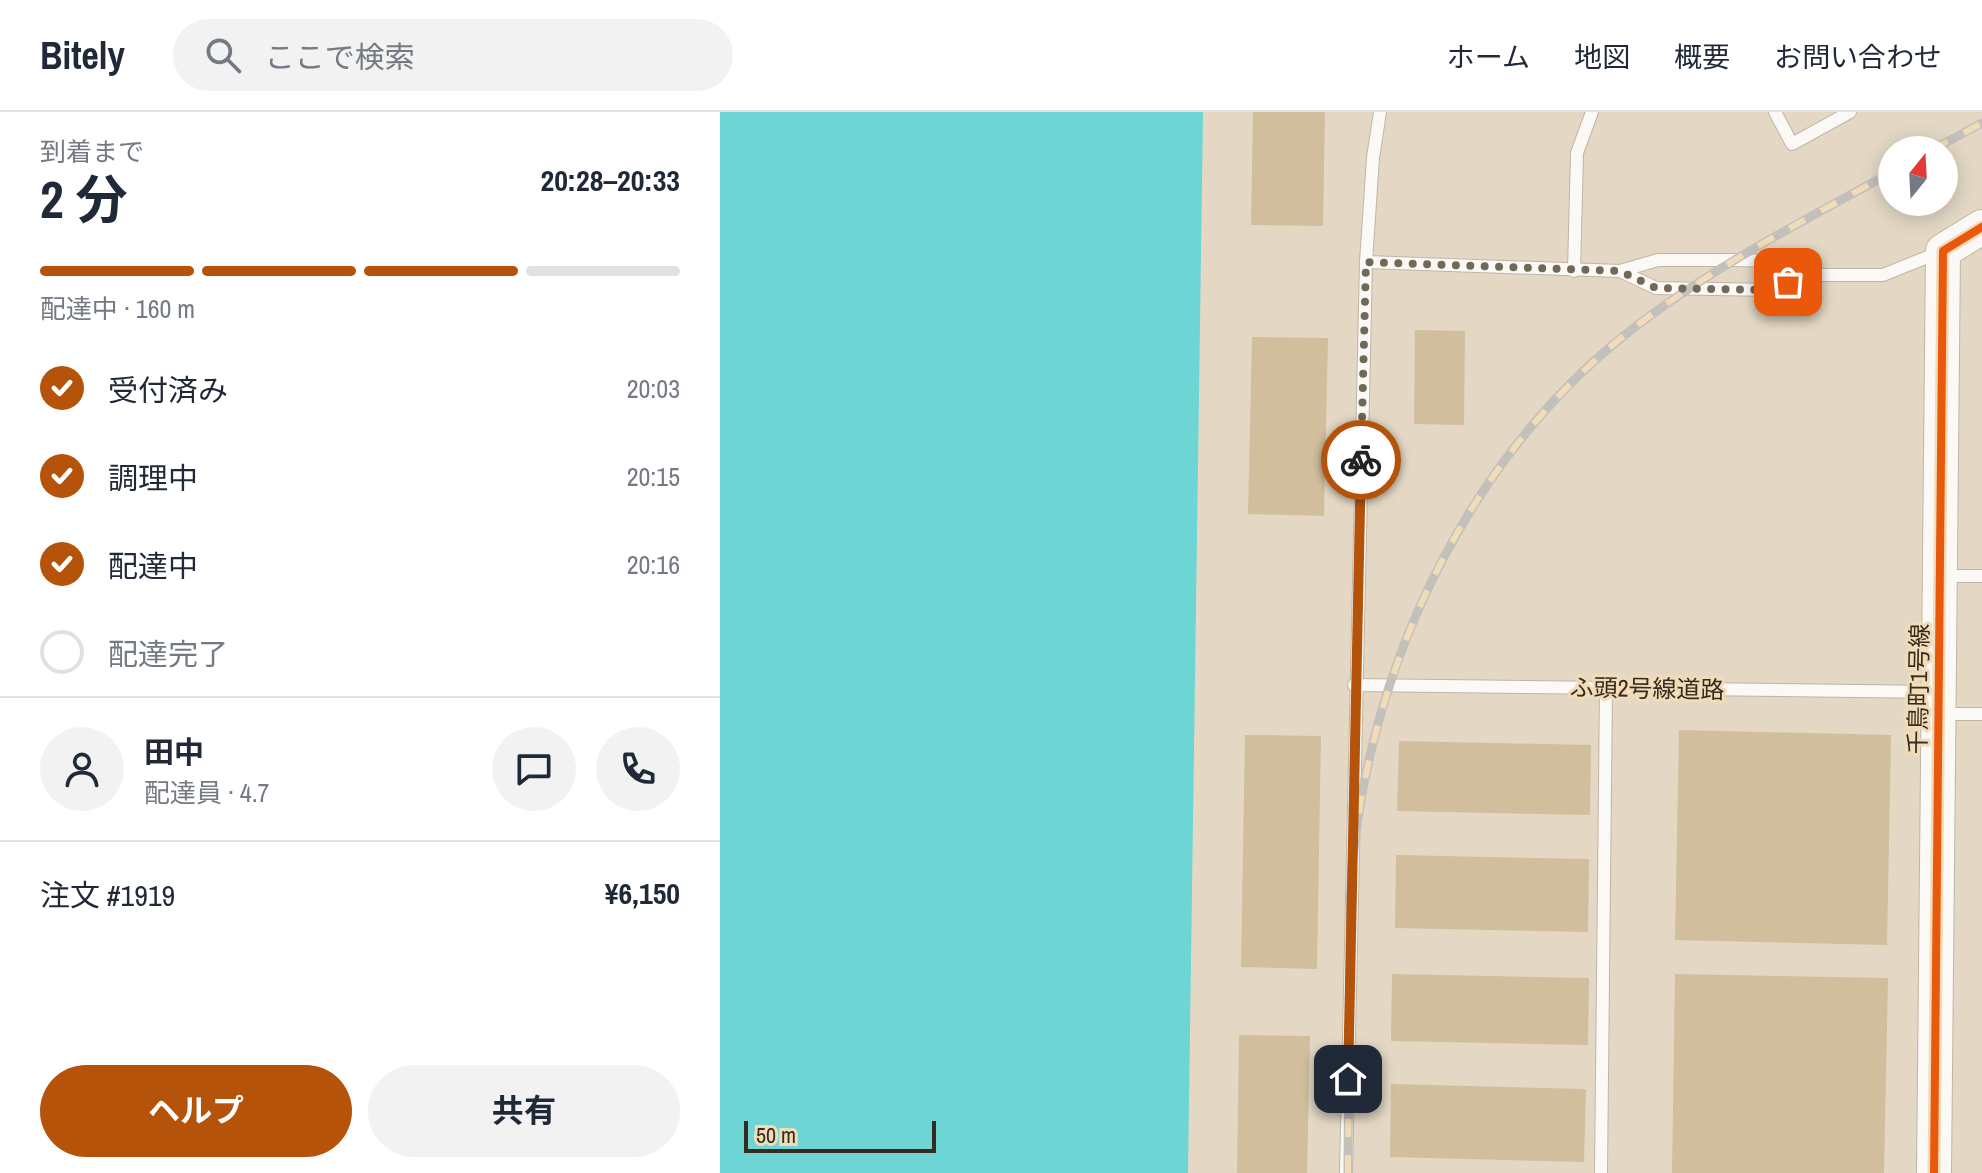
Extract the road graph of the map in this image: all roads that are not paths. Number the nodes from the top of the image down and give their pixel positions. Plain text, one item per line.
1 (1380, 112) edge
2 (1592, 112) edge
3 (1775, 112) edge
4 (1850, 112) edge
5 (1982, 227) edge
6 (1943, 251) junction
7 (1366, 262) junction
8 (1574, 271) junction
9 (1620, 271) junction
10 (1803, 275) junction
11 (1940, 576) junction
12 (1982, 576) edge
13 (1354, 685) junction
14 (1606, 688) junction
15 (1939, 703) junction
16 (1982, 714) edge
17 (1346, 1173) edge
18 (1601, 1173) edge
19 (1934, 1173) edge

1 - 7 lane
2 - 8 lane
3 - 4 lane
5 - 6 street
6 - 10 lane
6 - 11 street, 千鳥町1号線
7 - 8 lane
7 - 13 lane
8 - 9 lane
9 - 10 lane
9 - 10 lane
11 - 12 lane
11 - 15 street, 千鳥町1号線
13 - 14 lane, ふ頭2号線道路
13 - 17 lane
14 - 15 lane, ふ頭2号線道路
14 - 18 lane
15 - 16 lane, ふ頭2号線道路
15 - 19 street, 千鳥町1号線

